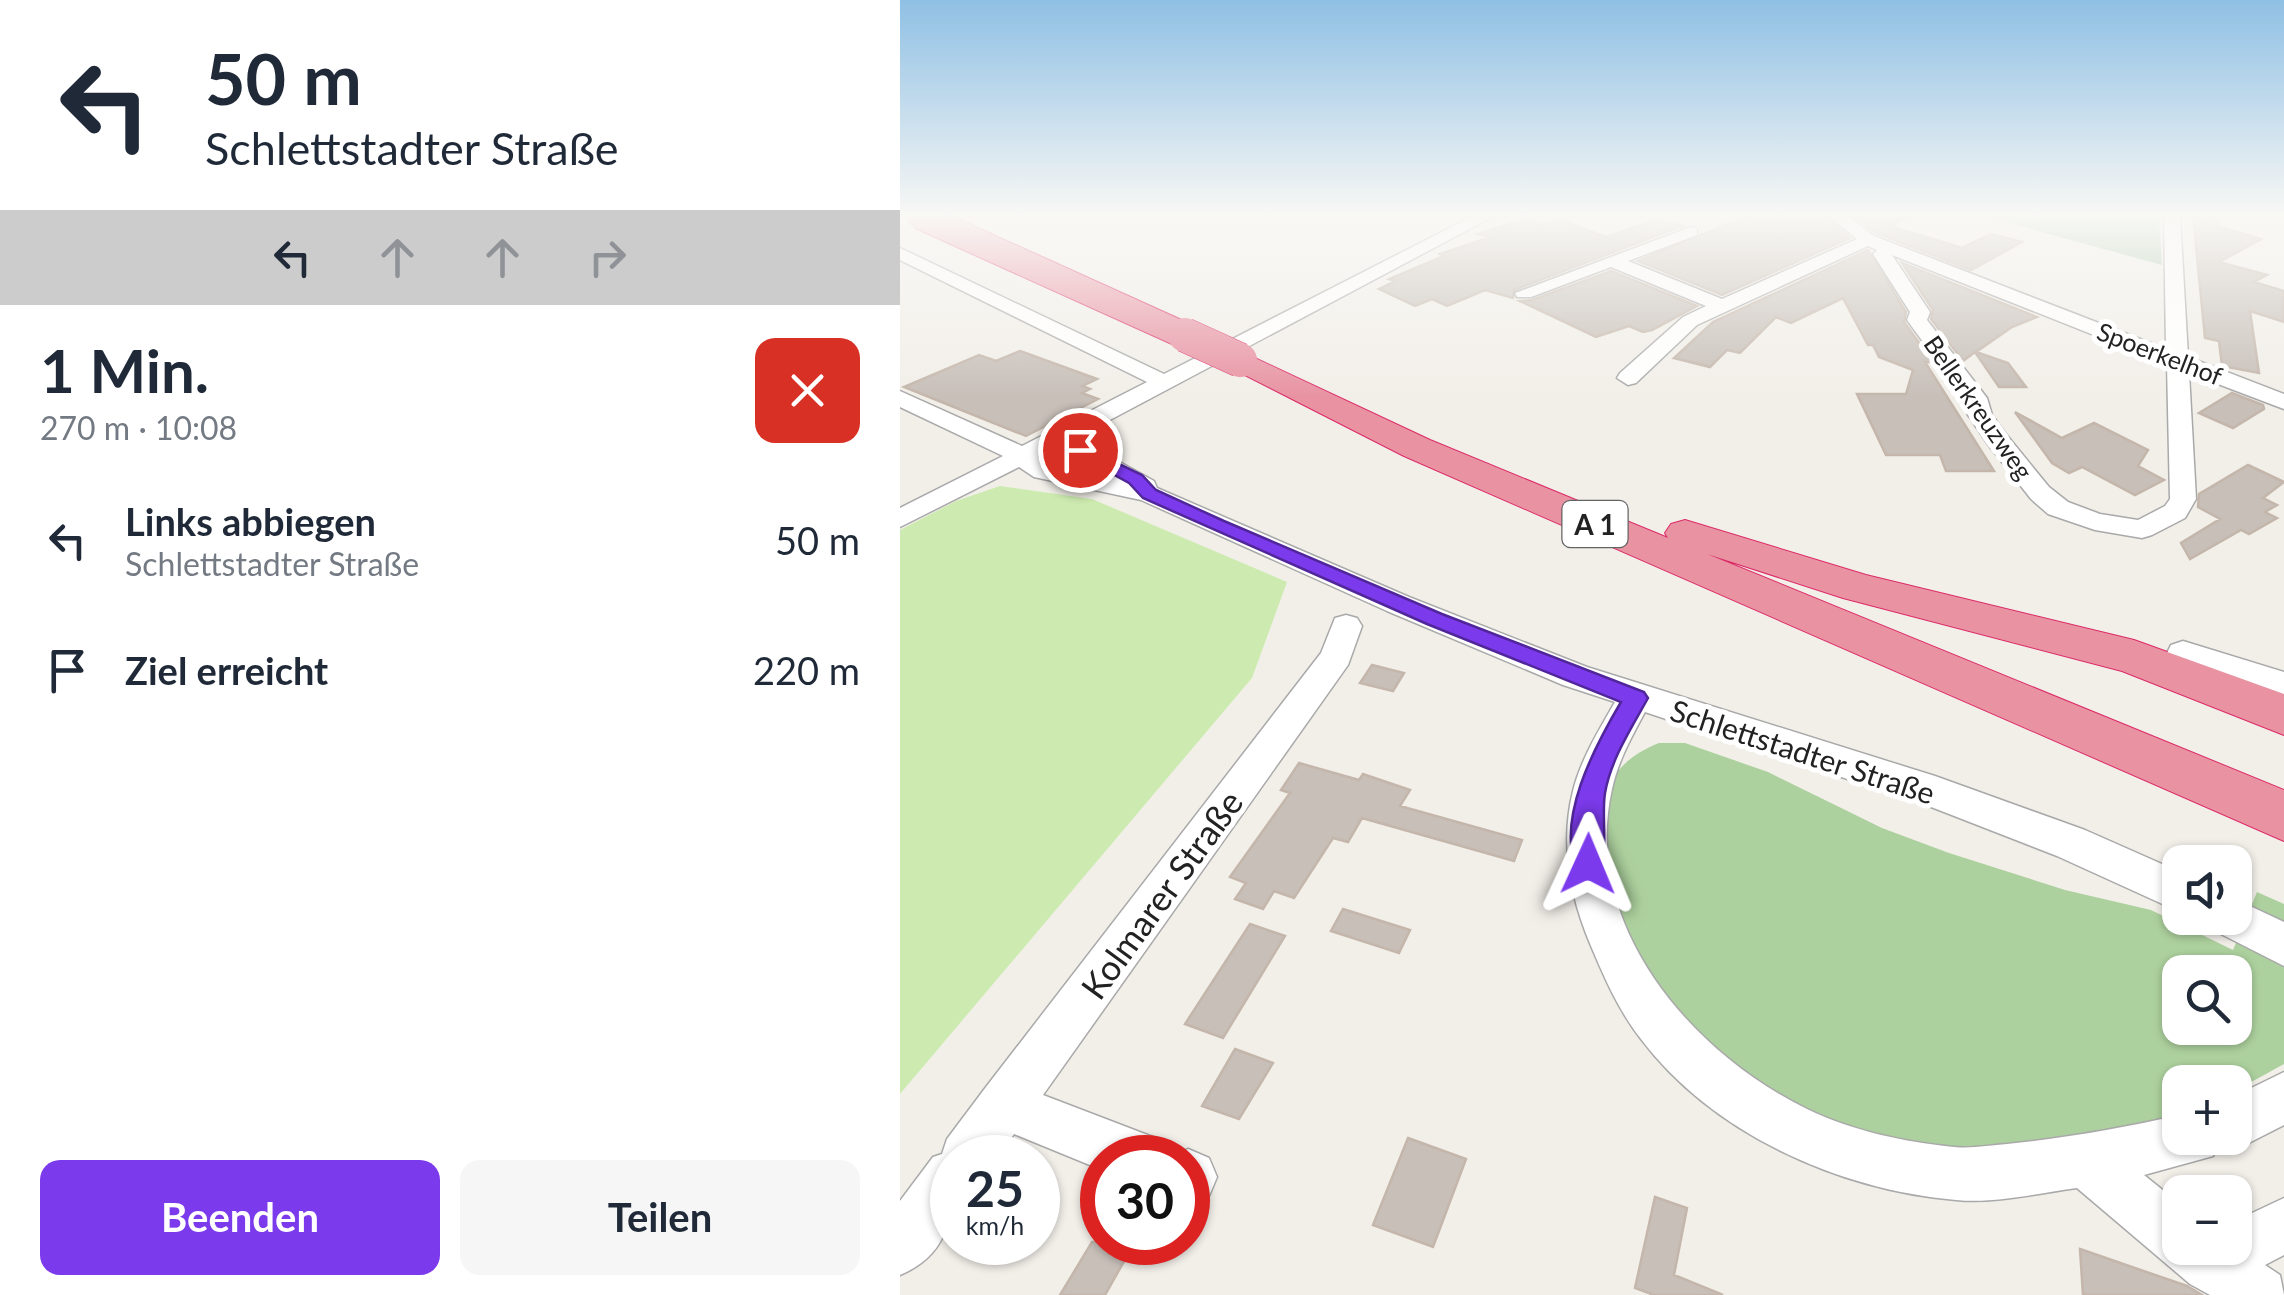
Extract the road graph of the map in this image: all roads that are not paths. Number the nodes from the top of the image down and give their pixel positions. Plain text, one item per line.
1 (948, 276) edge
2 (1062, 276) edge
3 (1079, 276) edge
4 (1373, 276) edge
5 (1571, 276) edge
6 (1648, 276) edge
7 (1798, 276) edge
8 (1897, 276) edge
9 (1961, 276) edge
10 (2172, 276) edge
11 (1524, 293) dead end
12 (1722, 306) junction
13 (1249, 356) junction
14 (2179, 360) junction
15 (1628, 378) dead end
16 (1162, 381) junction
17 (900, 398) edge
18 (2284, 402) edge
19 (1058, 438) junction
20 (1019, 458) junction
21 (1150, 494) junction
22 (900, 520) edge
23 (1674, 530) junction
24 (1346, 626) dead end
25 (2182, 653) dead end
26 (2284, 685) edge
27 (1636, 698) junction
28 (2284, 715) edge
29 (2284, 780) edge
30 (2284, 816) edge
31 (2162, 884) edge
32 (2252, 928) edge
33 (2284, 945) edge
34 (2284, 1098) edge
35 (1004, 1105) junction
36 (2252, 1115) edge
37 (982, 1135) edge
38 (1081, 1135) edge
39 (2162, 1146) edge
40 (2088, 1163) junction
41 (930, 1206) edge
42 (2162, 1224) edge
43 (2284, 1225) edge
44 (2252, 1234) edge
45 (900, 1247) edge
46 (2215, 1265) edge
47 (2260, 1295) edge

1 - 16 street
2 - 13 highway, A 1, bridge
3 - 13 highway, A 1
4 - 16 street
5 - 11 street
6 - 12 street
7 - 12 street
8 - 14 street, Bellerkreuzweg
9 - 14 street, Spoerkelhof
10 - 14 street
12 - 15 street
13 - 23 highway, A 1
13 - 30 highway, A 1
14 - 18 street, Spoerkelhof
16 - 19 street
17 - 20 street, Schlettstadter Straße
19 - 20 street
19 - 21 street, Schlettstadter Straße
20 - 21 street, Schlettstadter Straße
20 - 22 street
21 - 27 street, Schlettstadter Straße
23 - 28 highway, A 1
23 - 29 highway, A 1
24 - 35 street, Kolmarer Straße
25 - 26 street
27 - 31 street, Schlettstadter Straße
27 - 40 street
32 - 33 street
34 - 36 street
35 - 37 street, Kolmarer Straße
35 - 38 street
39 - 40 street
40 - 42 street
41 - 45 street
43 - 44 street
46 - 47 street

